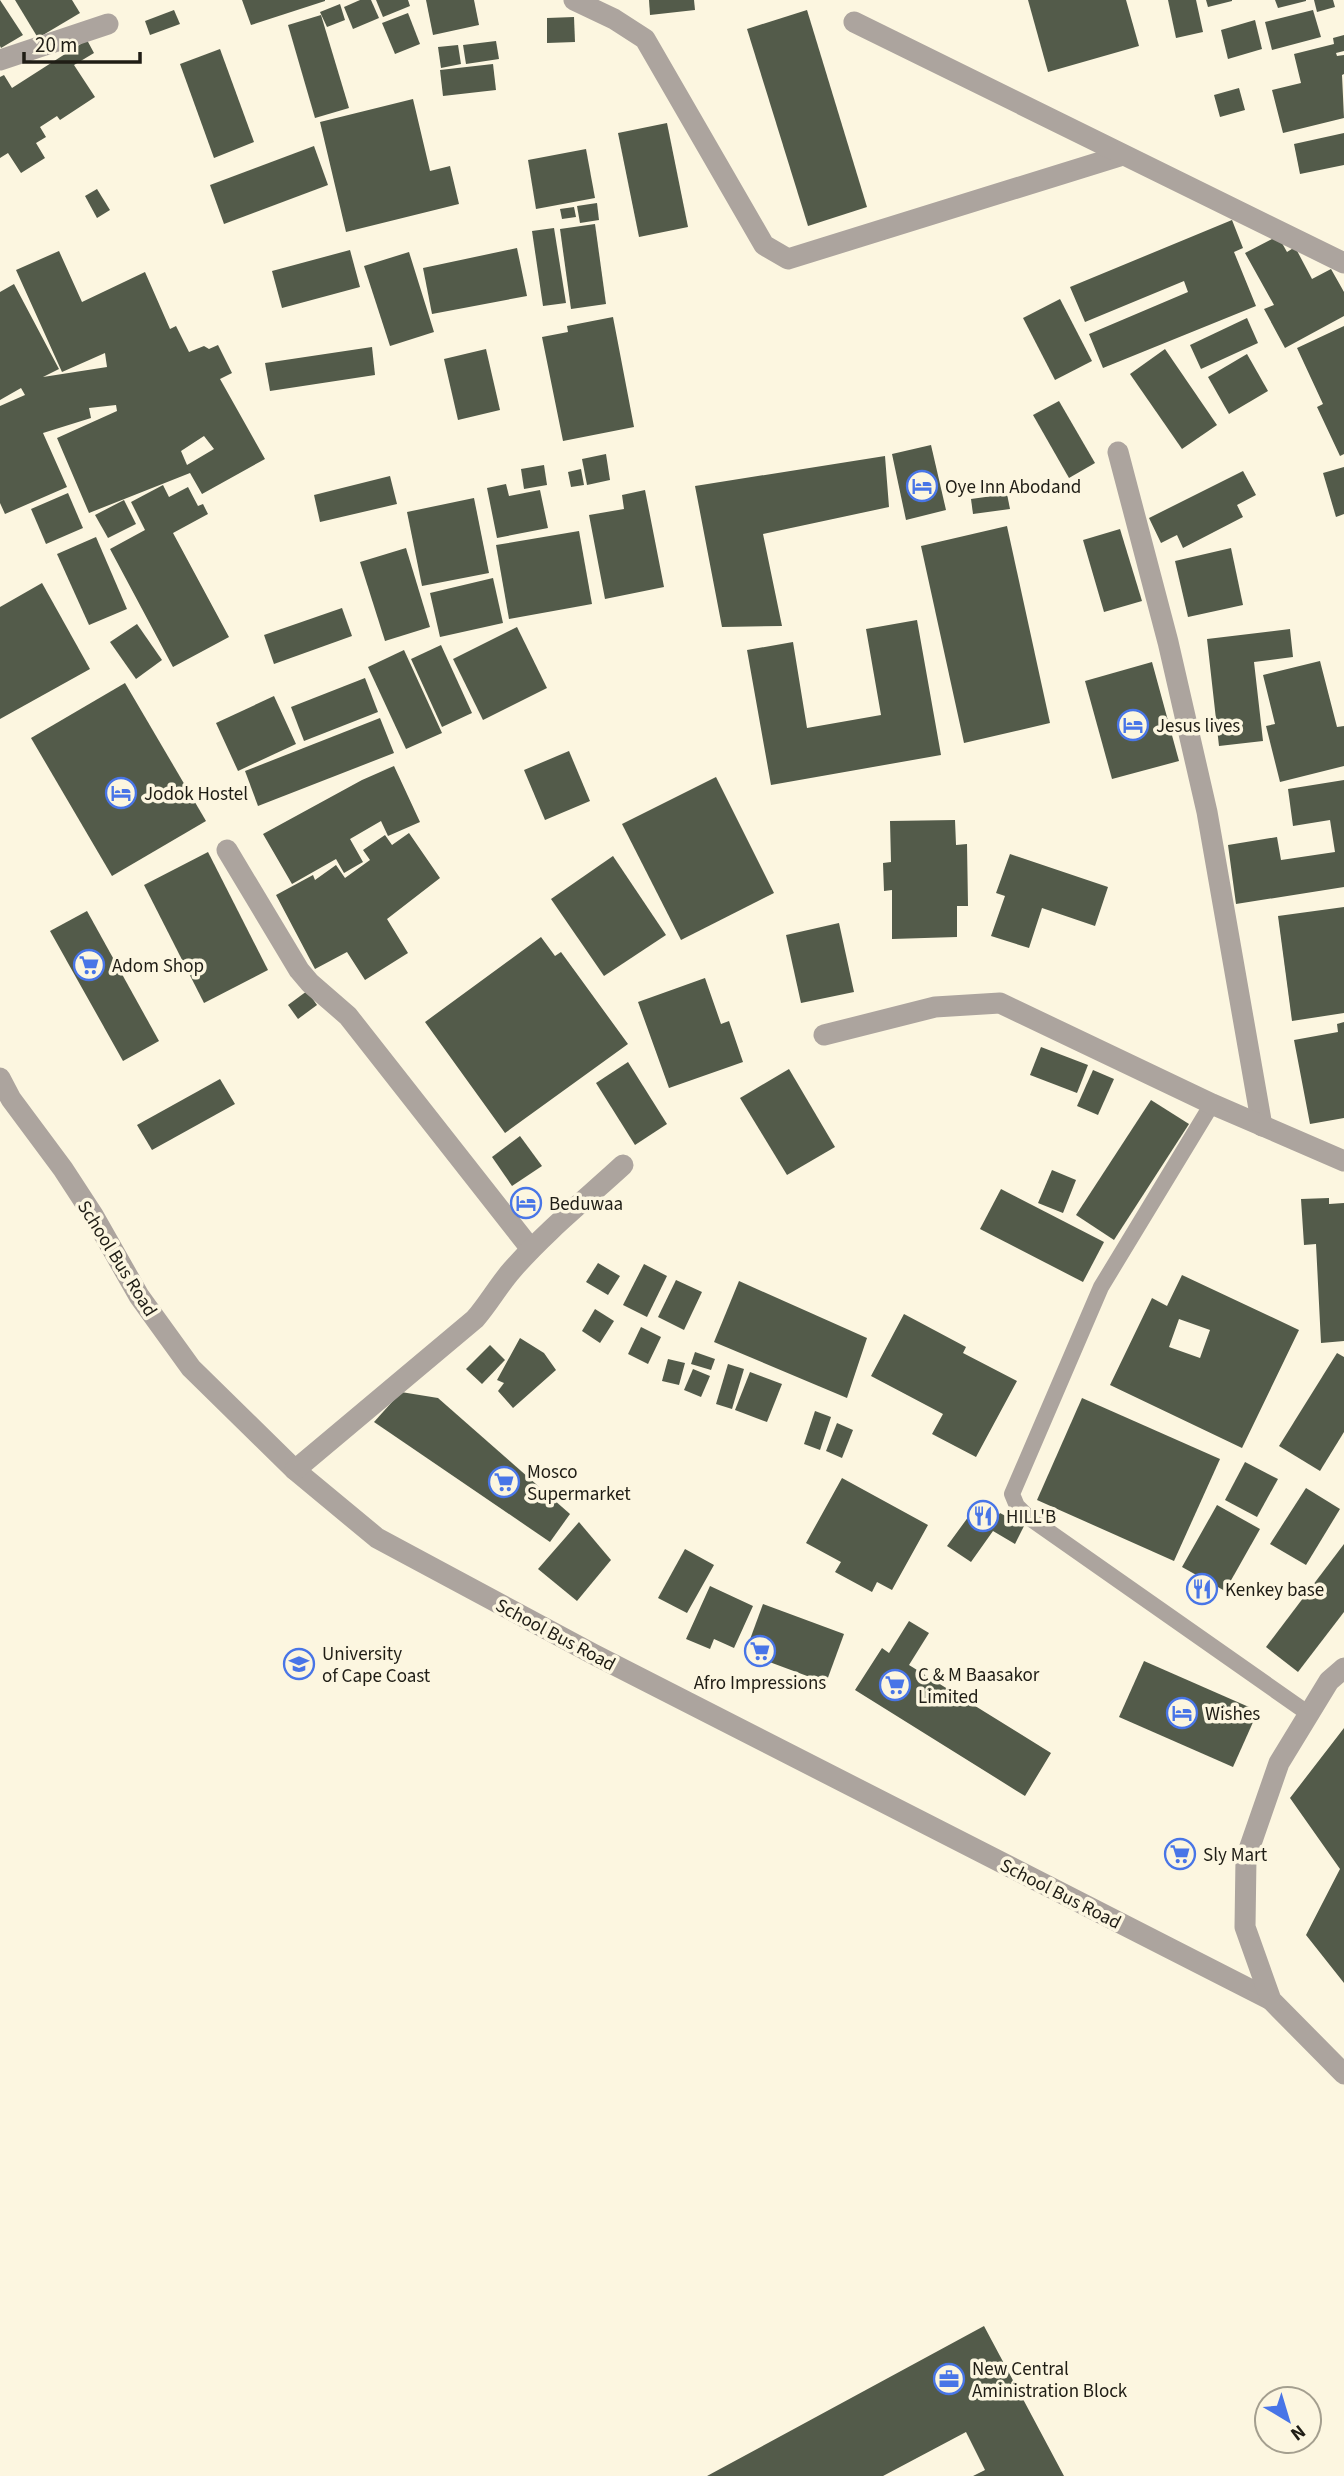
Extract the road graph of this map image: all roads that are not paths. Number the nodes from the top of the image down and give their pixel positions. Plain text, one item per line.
1 (574, 0) edge
2 (854, 22) dead end
3 (108, 24) dead end
4 (0, 60) edge
5 (1123, 155) junction
6 (1344, 263) edge
7 (1118, 452) dead end
8 (227, 850) dead end
9 (824, 1035) dead end
10 (0, 1078) edge
11 (1212, 1104) junction
12 (1262, 1126) junction
13 (1344, 1161) edge
14 (624, 1165) dead end
15 (531, 1249) junction
16 (295, 1470) junction
17 (1344, 1668) edge
18 (1309, 1714) junction
19 (1271, 2000) junction
20 (1341, 2064) edge

1 - 5 street
2 - 5 street
3 - 4 street
5 - 6 street
7 - 12 street
8 - 15 street
9 - 11 street
10 - 16 street, School Bus Road
11 - 12 street
11 - 18 lane
12 - 13 street
14 - 15 street
15 - 16 street
16 - 19 street, School Bus Road
17 - 18 street
18 - 19 street
19 - 20 street

